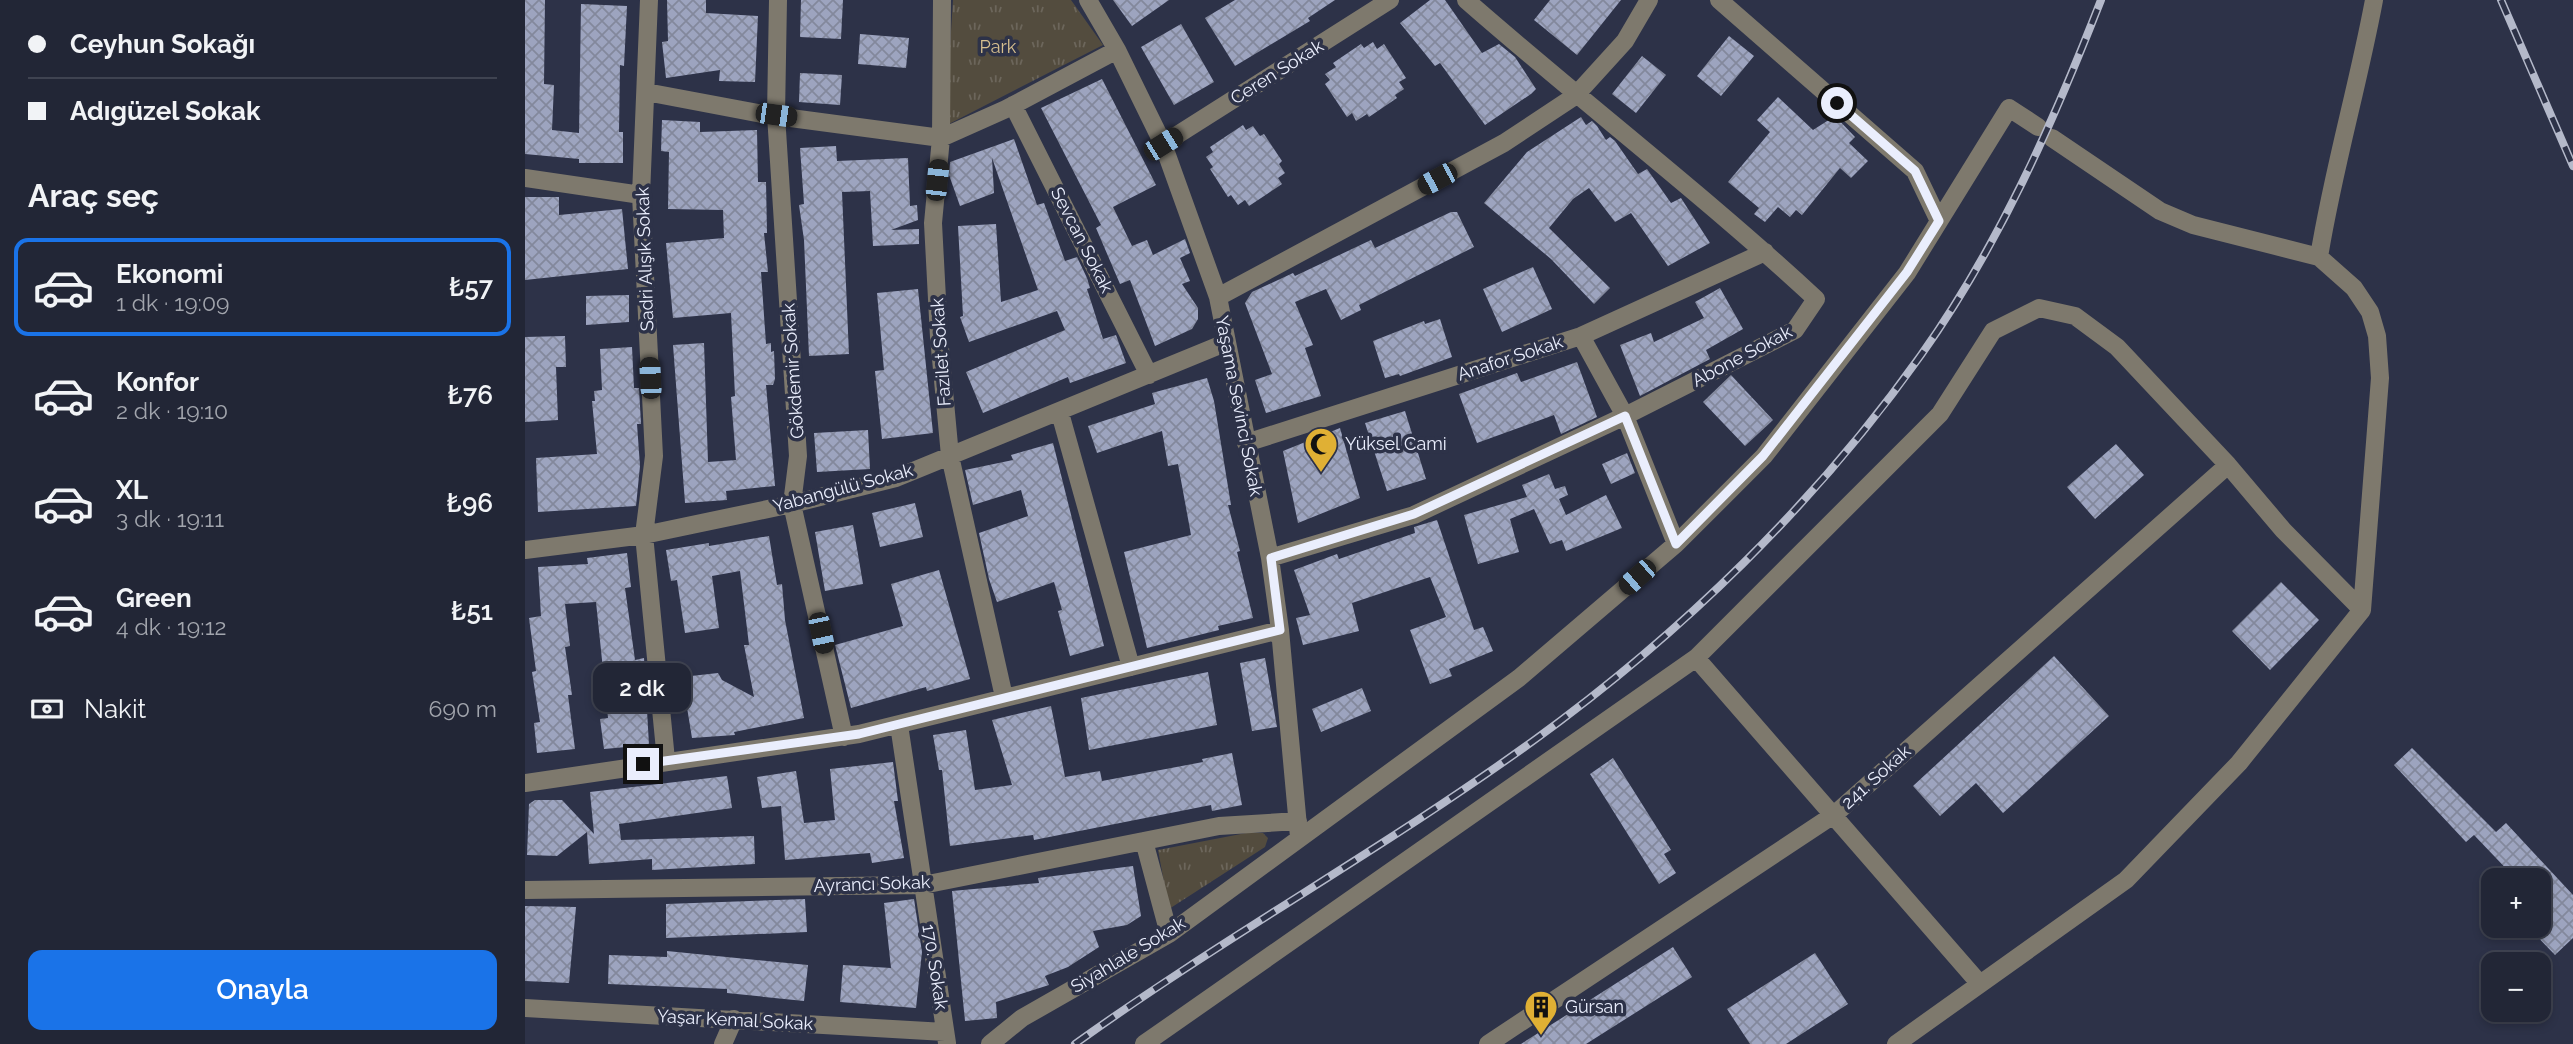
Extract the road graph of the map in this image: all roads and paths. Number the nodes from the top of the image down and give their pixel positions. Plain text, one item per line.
1 (649, 0) edge
2 (778, 0) edge
3 (942, 0) edge
4 (1088, 0) edge
5 (1390, 0) edge
6 (1466, 0) edge
7 (1649, 0) edge
8 (1719, 0) edge
9 (2374, 0) edge
10 (1117, 50) junction
11 (646, 92) junction
12 (1574, 96) junction
13 (1013, 105) junction
14 (776, 115) junction
15 (941, 138) junction
16 (1163, 144) junction
17 (525, 178) edge
18 (641, 195) junction
19 (1939, 221) junction
20 (1765, 252) junction
21 (2319, 257) junction
22 (1217, 297) junction
23 (1581, 335) junction
24 (1225, 343) junction
25 (1149, 375) junction
26 (1060, 413) junction
27 (1625, 416) junction
28 (1246, 443) junction
29 (950, 456) junction
30 (2228, 465) junction
31 (792, 504) junction
32 (644, 535) junction
33 (1676, 544) junction
34 (525, 550) edge
35 (1271, 558) junction
36 (2362, 610) junction
37 (1280, 630) junction
38 (1696, 658) junction
39 (1131, 667) junction
40 (1004, 697) junction
41 (899, 724) junction
42 (844, 737) junction
43 (666, 761) junction
44 (525, 783) edge
45 (1835, 814) junction
46 (1298, 829) junction
47 (1144, 841) junction
48 (923, 886) junction
49 (525, 890) edge
50 (1169, 934) junction
51 (1980, 984) junction
52 (525, 1008) edge
53 (734, 1019) junction
54 (946, 1038) edge
55 (723, 1044) edge
56 (989, 1044) edge
57 (1144, 1044) edge
58 (1488, 1044) edge
59 (1896, 1044) edge

1 - 11 street, Sadri Alışık Sokak
2 - 14 street, Gökdemir Sokak
3 - 15 street, Fazilet Sokak
4 - 10 street, Yaşama Sevinci Sokak
5 - 16 street, Ceren Sokak
6 - 12 street, Abone Sokak
7 - 12 street
8 - 19 street
9 - 21 street
10 - 13 street
10 - 16 street, Yaşama Sevinci Sokak
11 - 14 street
11 - 18 street, Sadri Alışık Sokak
12 - 20 street, Abone Sokak
12 - 22 street
13 - 15 street
13 - 25 street, Sevcan Sokak
14 - 15 street
14 - 31 street, Gökdemir Sokak
15 - 29 street, Fazilet Sokak
16 - 22 street, Yaşama Sevinci Sokak
17 - 18 street
18 - 32 street, Sadri Alışık Sokak
19 - 21 street, Siyahlale Sokak
19 - 33 street, Siyahlale Sokak
20 - 23 street, Anafor Sokak
20 - 27 street, Abone Sokak
21 - 36 street
22 - 24 street, Yaşama Sevinci Sokak
23 - 27 street
23 - 28 street, Anafor Sokak
24 - 25 street, Yabangülü Sokak
24 - 28 street, Yaşama Sevinci Sokak
25 - 26 street, Yabangülü Sokak
26 - 29 street, Yabangülü Sokak
26 - 39 street
27 - 33 street
27 - 35 street, Abone Sokak
28 - 35 street, Yaşama Sevinci Sokak
29 - 31 street, Yabangülü Sokak
29 - 40 street, Fazilet Sokak
30 - 36 street
30 - 38 street
30 - 45 street, 241. Sokak
31 - 32 street, Yabangülü Sokak
31 - 42 street, Gökdemir Sokak
32 - 34 street, Yabangülü Sokak
32 - 43 street, Sadri Alışık Sokak
33 - 46 street, Siyahlale Sokak
35 - 37 street, Yaşama Sevinci Sokak
36 - 51 street
37 - 39 street
37 - 46 street, Yaşama Sevinci Sokak
38 - 45 street
38 - 57 street
39 - 40 street
40 - 41 street
41 - 42 street
41 - 48 street, 170. Sokak
42 - 43 street
43 - 44 street
45 - 51 street
45 - 58 street, 241. Sokak
46 - 47 street, Ayrancı Sokak
46 - 50 street, Siyahlale Sokak
47 - 48 street, Ayrancı Sokak
47 - 50 street
48 - 49 street, Ayrancı Sokak
48 - 54 street, 170. Sokak
50 - 56 street, Siyahlale Sokak
51 - 59 street
52 - 53 street, Yaşar Kemal Sokak
53 - 54 street, Yaşar Kemal Sokak
53 - 55 street

